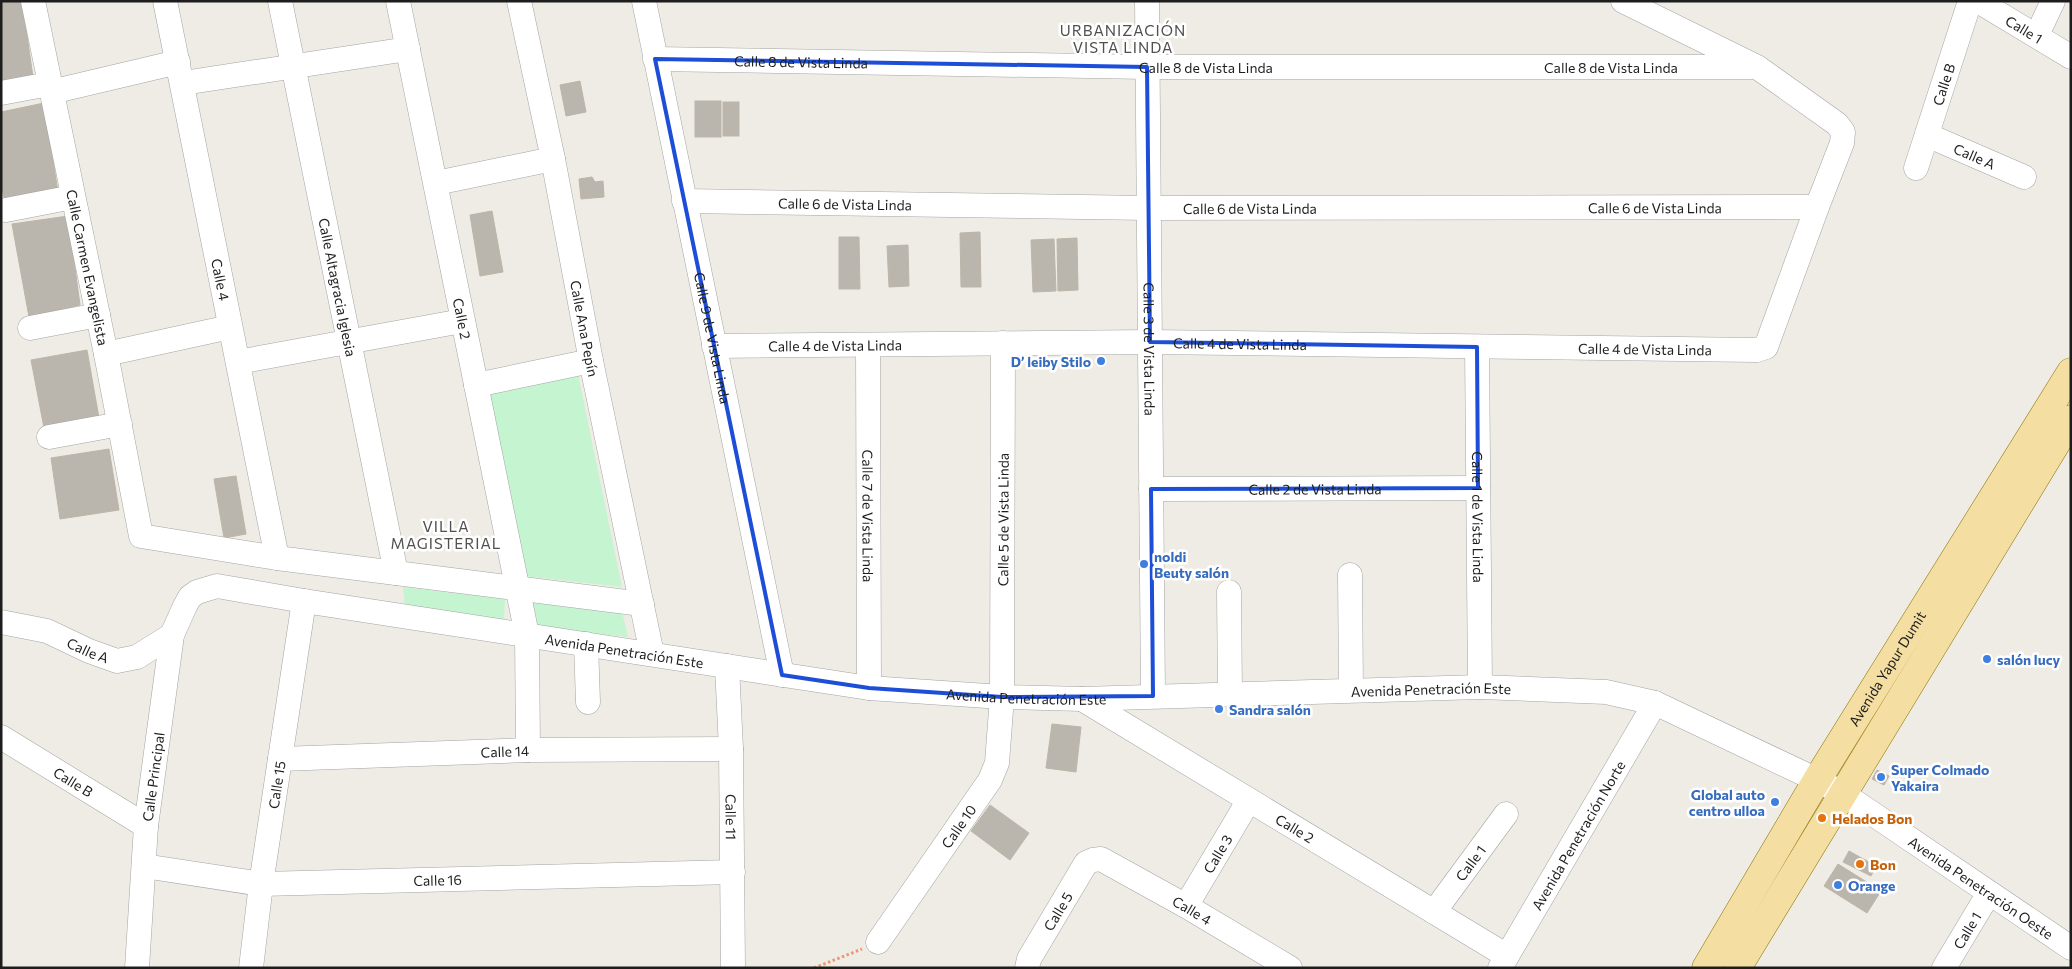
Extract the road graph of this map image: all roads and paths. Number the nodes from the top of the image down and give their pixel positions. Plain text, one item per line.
1 (33, 1) edge
2 (165, 1) edge
3 (280, 1) edge
4 (398, 1) edge
5 (520, 1) edge
6 (644, 1) edge
7 (1147, 1) edge
8 (1623, 1) edge
9 (1970, 1) edge
10 (1978, 1) edge
11 (2053, 1) edge
12 (2037, 35) junction
13 (408, 49) junction
14 (2071, 57) edge
15 (655, 59) junction
16 (294, 67) junction
17 (1147, 67) junction
18 (1757, 67) junction
19 (180, 73) junction
20 (50, 88) junction
21 (1, 93) edge
22 (1927, 135) junction
23 (552, 159) junction
24 (1916, 168) dead end
25 (2024, 177) dead end
26 (436, 182) junction
27 (73, 198) junction
28 (684, 201) junction
29 (1817, 207) junction
30 (1148, 208) junction
31 (6, 210) dead end
32 (98, 315) junction
33 (462, 321) junction
34 (230, 327) junction
35 (30, 328) dead end
36 (349, 342) junction
37 (1150, 342) junction
38 (1003, 343) junction
39 (868, 344) junction
40 (714, 346) junction
41 (1477, 347) junction
42 (106, 354) junction
43 (591, 361) junction
44 (238, 362) junction
45 (2071, 372) edge
46 (476, 385) junction
47 (2071, 418) edge
48 (120, 424) junction
49 (49, 437) dead end
50 (1478, 488) junction
51 (1151, 489) junction
52 (277, 558) junction
53 (396, 573) junction
54 (1350, 575) dead end
55 (517, 588) junction
56 (197, 592) joint
57 (1229, 592) dead end
58 (304, 601) junction
59 (642, 604) junction
60 (1, 622) edge
61 (172, 635) junction
62 (526, 636) junction
63 (586, 644) junction
64 (652, 654) junction
65 (727, 666) junction
66 (782, 675) junction
67 (1480, 687) junction
68 (870, 688) junction
69 (1351, 690) junction
70 (1230, 694) junction
71 (1153, 696) junction
72 (1002, 697) junction
73 (1082, 699) junction
74 (588, 702) dead end
75 (1655, 703) junction
76 (1, 737) edge
77 (731, 749) junction
78 (528, 750) junction
79 (280, 759) junction
80 (1817, 780) junction
81 (1842, 793) junction
82 (1249, 800) junction
83 (1506, 814) dead end
84 (146, 826) junction
85 (1093, 860) joint
86 (144, 866) junction
87 (733, 872) junction
88 (261, 884) junction
89 (1989, 893) junction
90 (1186, 906) junction
91 (1434, 912) junction
92 (878, 942) joint
93 (2071, 948) edge
94 (1503, 962) edge
95 (1027, 967) edge
96 (137, 968) edge
97 (251, 968) edge
98 (733, 968) edge
99 (814, 968) edge
100 (1290, 968) edge
101 (1706, 968) edge
102 (1737, 968) edge
103 (1944, 968) edge

1 - 20 street, Calle Carmen Evangelista
2 - 19 street, Calle 4
3 - 16 street, Calle Altagracia Iglesia
4 - 13 street, Calle 2
5 - 23 street, Calle Ana Pepín
6 - 15 street, Calle 9 de Vista Linda
7 - 17 street, Calle 3 de Vista Linda
8 - 18 street
9 - 22 street, Calle B
10 - 12 street, Calle 1
11 - 12 street
12 - 14 street, Calle 1
13 - 16 street
13 - 26 street, Calle 2
15 - 17 street, Calle 8 de Vista Linda
15 - 28 street, Calle 9 de Vista Linda
16 - 19 street
16 - 36 street, Calle Altagracia Iglesia
17 - 18 street, Calle 8 de Vista Linda
17 - 30 street, Calle 3 de Vista Linda
18 - 29 street
19 - 20 street
19 - 34 street, Calle 4
20 - 21 street
20 - 27 street, Calle Carmen Evangelista
22 - 24 street, Calle B
22 - 25 street, Calle A
23 - 26 street
23 - 43 street, Calle Ana Pepín
26 - 33 street, Calle 2
27 - 31 street
27 - 32 street, Calle Carmen Evangelista
28 - 30 street, Calle 6 de Vista Linda
28 - 40 street, Calle 9 de Vista Linda
29 - 30 street, Calle 6 de Vista Linda
29 - 41 street, Calle 4 de Vista Linda
30 - 37 street, Calle 3 de Vista Linda
32 - 35 street
32 - 42 street, Calle Carmen Evangelista
33 - 36 street
33 - 46 street, Calle 2
34 - 42 street
34 - 44 street, Calle 4
36 - 44 street
36 - 53 street, Calle Altagracia Iglesia
37 - 38 street, Calle 4 de Vista Linda
37 - 41 street, Calle 4 de Vista Linda
37 - 51 street, Calle 3 de Vista Linda
38 - 39 street, Calle 4 de Vista Linda
38 - 72 street, Calle 5 de Vista Linda
39 - 40 street, Calle 4 de Vista Linda
39 - 68 street, Calle 7 de Vista Linda
40 - 66 street, Calle 9 de Vista Linda
41 - 50 street, Calle 1 de Vista Linda
42 - 48 street, Calle Carmen Evangelista
43 - 46 street
43 - 59 street, Calle Ana Pepín
44 - 52 street, Calle 4
45 - 80 main road, Avenida Yapur Dumit
46 - 55 street, Calle 2
47 - 81 main road, Avenida Yapur Dumit
48 - 49 street
48 - 52 street, Calle Carmen Evangelista
50 - 51 street, Calle 2 de Vista Linda
50 - 67 street, Calle 1 de Vista Linda
51 - 71 street, Calle 3 de Vista Linda
52 - 53 street
53 - 55 street
54 - 69 street
55 - 59 street
55 - 62 street, Calle 2
56 - 58 street, Avenida Penetración Este
56 - 61 street, Calle Principal
57 - 70 street
58 - 62 street, Avenida Penetración Este
58 - 79 street, Calle 15
59 - 64 street, Calle Ana Pepín
60 - 61 street, Calle A
61 - 84 street, Calle Principal
62 - 63 street, Avenida Penetración Este
62 - 78 street, Calle 2
63 - 64 street, Avenida Penetración Este
63 - 74 street
64 - 65 street, Avenida Penetración Este
65 - 66 street, Avenida Penetración Este
65 - 77 street, Calle 11
66 - 68 street, Avenida Penetración Este
67 - 69 street, Avenida Penetración Este
67 - 75 street, Avenida Penetración Este
68 - 72 street, Avenida Penetración Este
69 - 70 street, Avenida Penetración Este
70 - 71 street, Avenida Penetración Este
71 - 73 street, Avenida Penetración Este
72 - 73 street, Avenida Penetración Este
72 - 92 street, Calle 10
73 - 82 street, Calle 2
75 - 80 street, Avenida Penetración Este
75 - 94 street, Avenida Penetración Norte
76 - 84 street, Calle B
77 - 78 street, Calle 14
77 - 87 street, Calle 11
78 - 79 street, Calle 14
79 - 88 street, Calle 15
80 - 81 street, Avenida Penetración Este
80 - 101 main road, Avenida Yapur Dumit
81 - 89 street, Avenida Penetración Oeste
81 - 102 main road, Avenida Yapur Dumit
82 - 90 street, Calle 3
82 - 91 street, Calle 2
83 - 91 street, Calle 1
84 - 86 street, Calle Principal
85 - 90 street, Calle 4
85 - 95 street, Calle 5
86 - 88 street, Calle 16
86 - 96 street, Calle Principal
87 - 88 street, Calle 16
87 - 98 street, Calle 11
88 - 97 street, Calle 15
89 - 93 street, Avenida Penetración Oeste
89 - 103 street, Calle 1
90 - 100 street, Calle 4
91 - 94 street, Calle 2
92 - 99 path

